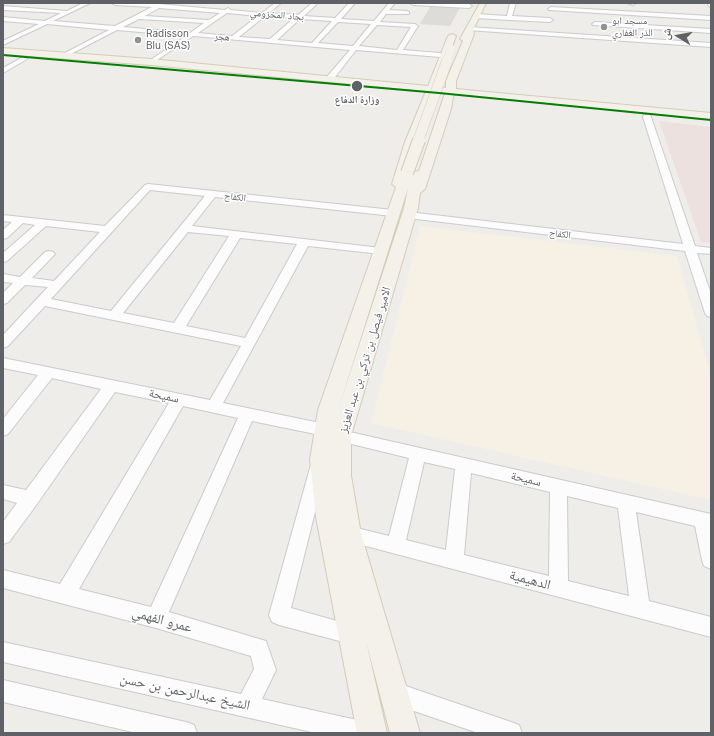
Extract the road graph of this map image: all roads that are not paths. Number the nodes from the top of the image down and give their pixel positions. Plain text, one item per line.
1 (11, 3) edge
2 (87, 3) edge
3 (115, 3) edge
4 (238, 3) edge
5 (278, 3) edge
6 (315, 3) edge
7 (352, 3) edge
8 (392, 3) edge
9 (413, 3) edge
10 (483, 3) edge
11 (514, 3) edge
12 (632, 3) edge
13 (160, 5) edge
14 (551, 6) edge
15 (3, 7) edge
16 (469, 7) edge
17 (672, 10) dead end
18 (226, 11) junction
19 (66, 12) junction
20 (385, 12) junction
21 (594, 12) junction
22 (407, 13) dead end
23 (264, 14) junction
24 (636, 14) junction
25 (476, 16) junction
26 (675, 16) junction
27 (139, 17) junction
28 (299, 17) junction
29 (509, 18) junction
30 (711, 18) edge
31 (3, 19) edge
32 (336, 20) junction
33 (550, 20) junction
34 (211, 22) junction
35 (46, 23) junction
36 (376, 23) junction
37 (594, 24) junction
38 (118, 28) junction
39 (469, 29) junction
40 (711, 31) edge
41 (455, 32) junction
42 (550, 34) junction
43 (193, 35) junction
44 (233, 38) junction
45 (598, 38) junction
46 (272, 41) junction
47 (3, 43) edge
48 (314, 44) junction
49 (711, 45) edge
50 (355, 48) junction
51 (455, 49) junction
52 (3, 51) edge
53 (399, 52) junction
54 (66, 55) junction
55 (440, 55) junction
56 (3, 57) edge
57 (25, 58) junction
58 (151, 62) junction
59 (3, 71) edge
60 (329, 79) junction
61 (451, 81) junction
62 (430, 89) junction
63 (450, 94) junction
64 (424, 107) junction
65 (446, 111) junction
66 (711, 116) edge
67 (647, 117) junction
68 (711, 123) edge
69 (409, 171) junction
70 (212, 194) junction
71 (404, 214) junction
72 (3, 218) edge
73 (21, 220) junction
74 (44, 222) junction
75 (186, 228) junction
76 (109, 230) junction
77 (237, 233) junction
78 (3, 236) edge
79 (304, 242) junction
80 (690, 249) junction
81 (381, 251) junction
82 (711, 251) edge
83 (49, 254) dead end
84 (3, 259) edge
85 (3, 278) edge
86 (23, 280) junction
87 (57, 285) junction
88 (3, 300) edge
89 (42, 301) junction
90 (711, 313) edge
91 (114, 316) junction
92 (177, 329) junction
93 (3, 343) edge
94 (250, 343) junction
95 (3, 362) edge
96 (50, 372) junction
97 (112, 385) junction
98 (179, 399) junction
99 (214, 407) junction
100 (247, 414) junction
101 (3, 430) edge
102 (333, 433) junction
103 (418, 454) junction
104 (320, 460) junction
105 (464, 464) junction
106 (558, 486) junction
107 (3, 492) edge
108 (31, 499) junction
109 (626, 502) junction
110 (707, 521) edge
111 (349, 534) junction
112 (3, 536) edge
113 (396, 545) junction
114 (454, 560) junction
115 (711, 560) edge
116 (3, 579) edge
117 (558, 587) junction
118 (65, 594) junction
119 (640, 608) junction
120 (156, 618) junction
121 (711, 627) edge
122 (351, 634) junction
123 (4, 652) edge
124 (3, 690) edge
125 (394, 693) junction
126 (246, 706) junction
127 (186, 733) edge
128 (366, 733) edge
129 (372, 733) edge
130 (405, 733) edge
131 (511, 733) edge

1 - 15 street
2 - 19 street
3 - 13 street, بجاد المخزومي
4 - 18 street
5 - 23 street
6 - 28 street
7 - 32 street
8 - 20 street
9 - 16 street
10 - 25 main road
11 - 29 street
12 - 24 street
13 - 18 street, بجاد المخزومي
13 - 27 street
14 - 21 street
14 - 33 street
15 - 19 street
17 - 26 street
18 - 23 street, بجاد المخزومي
18 - 34 street
19 - 35 street
20 - 22 street
20 - 36 street
21 - 24 street
21 - 37 street
23 - 28 street, بجاد المخزومي
23 - 44 street
24 - 26 street
25 - 29 street
25 - 39 main road
26 - 30 street
27 - 34 street
27 - 38 street
28 - 32 street, بجاد المخزومي
28 - 46 street
29 - 33 street
31 - 35 street, هجر
32 - 36 street, بجاد المخزومي
32 - 48 street
33 - 42 street
34 - 43 street
35 - 38 street, هجر
35 - 47 street
36 - 50 street
36 - 53 street, بجاد المخزومي
37 - 40 street
37 - 45 street
38 - 43 street, هجر
38 - 54 street
39 - 42 street
39 - 51 main road
39 - 61 main road
41 - 51 main road
41 - 55 street
41 - 62 main road
42 - 45 street
43 - 44 street, هجر
43 - 58 street
44 - 46 street, هجر
45 - 49 street
46 - 48 street, هجر
48 - 50 street, هجر
50 - 53 street, هجر
50 - 60 street
51 - 69 main road
52 - 54 main road
53 - 55 street, هجر
54 - 58 main road
55 - 62 street
56 - 57 main road
57 - 59 street
57 - 62 main road
58 - 60 main road
60 - 62 main road
61 - 62 main road
61 - 63 main road
62 - 63 main road
62 - 64 main road
62 - 69 street
63 - 65 main road
63 - 66 main road
63 - 67 main road
64 - 65 main road
64 - 69 main road
65 - 71 main road
67 - 68 main road
67 - 80 street
69 - 71 main road, الامير فيصل بن تركي بن عبد العزيز
70 - 71 street, الكفاح
70 - 75 street
70 - 76 street, الكفاح
71 - 80 street, الكفاح
71 - 81 main road, الامير فيصل بن تركي بن عبد العزيز
71 - 102 main road, الامير فيصل بن تركي بن عبد العزيز
72 - 73 street
73 - 74 street
73 - 78 street
74 - 76 street
74 - 84 street
75 - 77 street
75 - 91 street
76 - 87 street
77 - 79 street
77 - 92 street
79 - 81 street
79 - 94 street
80 - 82 street, الكفاح
80 - 90 street
81 - 102 main road, الامير فيصل بن تركي بن عبد العزيز
83 - 86 street
85 - 86 street
86 - 87 street
86 - 88 street
87 - 89 street
89 - 91 street
89 - 93 street
91 - 92 street
92 - 94 street
94 - 99 street
95 - 96 street, سميحة
96 - 97 street, سميحة
96 - 101 street
97 - 98 street, سميحة
97 - 108 street
98 - 99 street, سميحة
98 - 118 street
99 - 100 street, سميحة
100 - 102 street, سميحة
100 - 120 street
102 - 103 street, سميحة
102 - 104 main road, الامير فيصل بن تركي بن عبد العزيز
102 - 111 main road, الامير فيصل بن تركي بن عبد العزيز
103 - 105 street, سميحة
103 - 113 street
104 - 122 main road, الامير فيصل بن تركي بن عبد العزيز
104 - 122 street
105 - 106 street, سميحة
105 - 114 street
106 - 109 street, سميحة
106 - 117 street
107 - 108 street
108 - 112 street
109 - 110 street, سميحة
109 - 119 street
110 - 115 street
111 - 113 street, الدهيمية
111 - 125 main road, الامير فيصل بن تركي بن عبد العزيز
113 - 114 street, الدهيمية
114 - 117 street, الدهيمية
116 - 118 street, عمرو الفهمي
117 - 119 street, الدهيمية
118 - 120 street, عمرو الفهمي
119 - 121 street, الدهيمية
120 - 126 street, عمرو الفهمي
122 - 129 main road, الامير فيصل بن تركي بن عبد العزيز
123 - 126 street, الشيخ عبدالرحمن بن حسن
124 - 127 street
125 - 130 main road, الامير فيصل بن تركي بن عبد العزيز
125 - 131 street
126 - 128 street, الشيخ عبدالرحمن بن حسن

